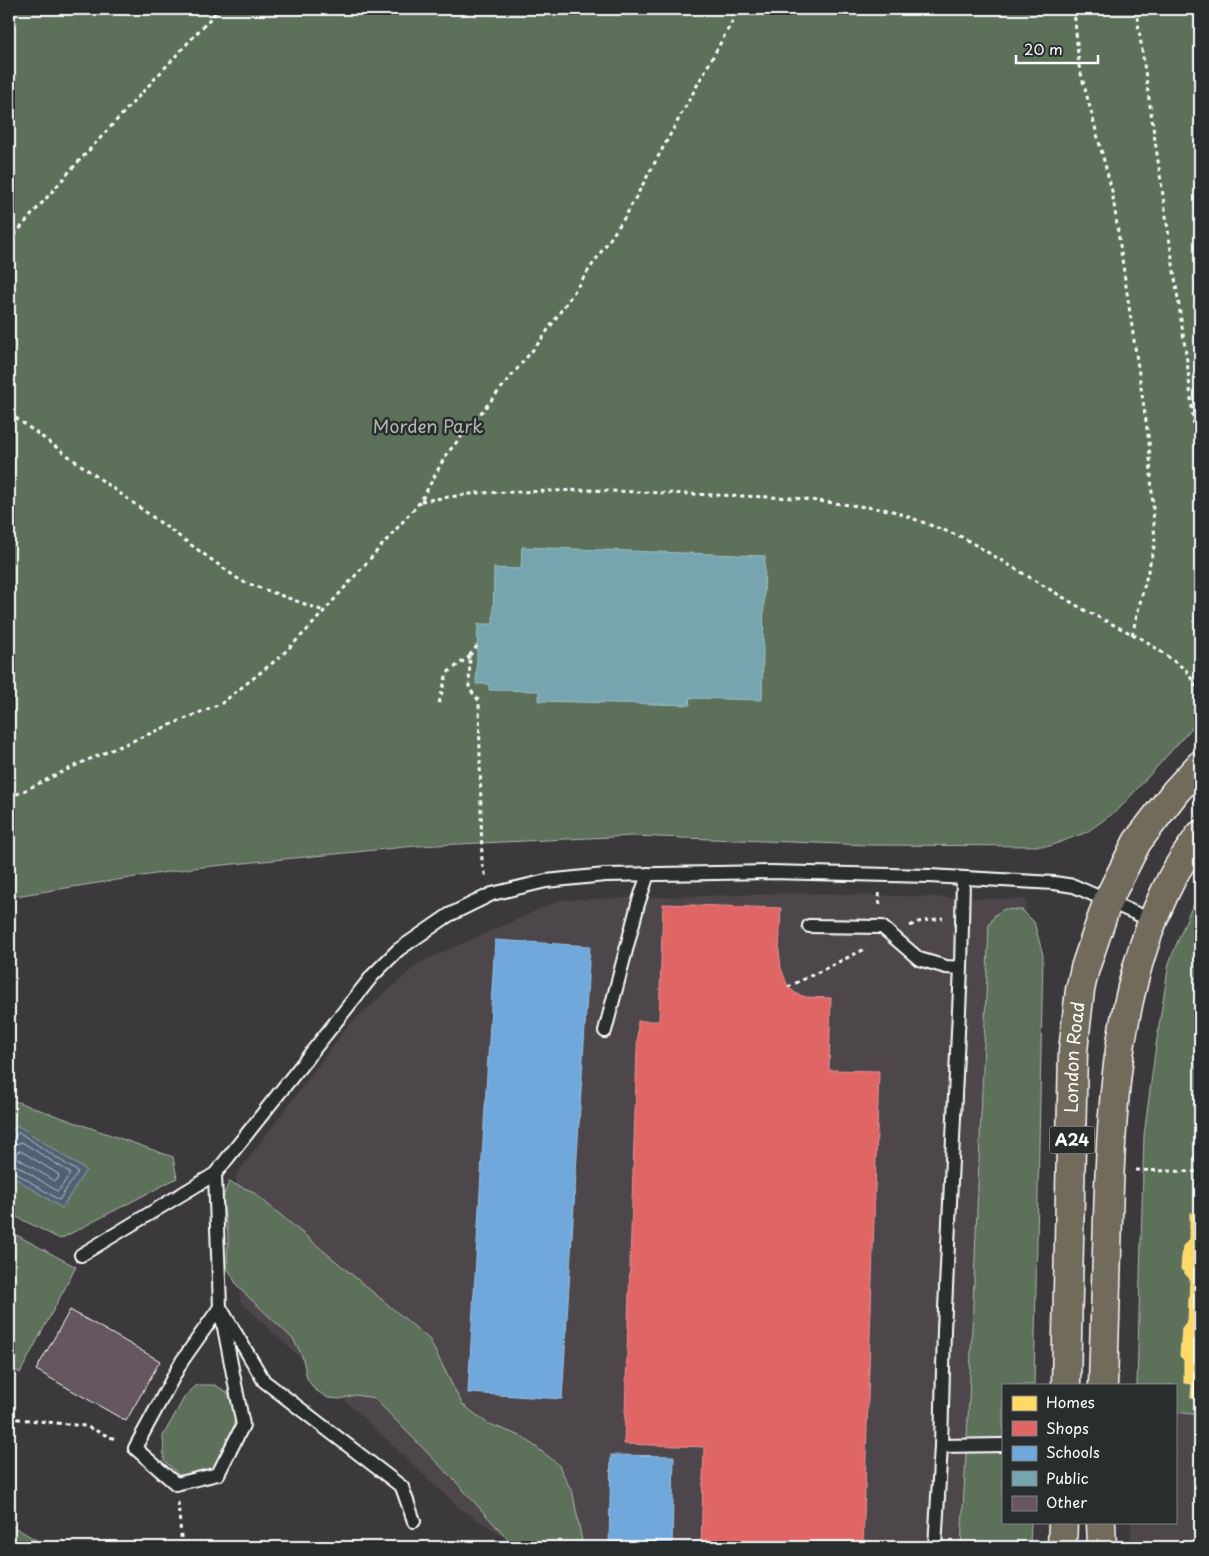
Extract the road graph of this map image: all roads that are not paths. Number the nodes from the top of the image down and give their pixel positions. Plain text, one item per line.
1 (1200, 765) edge
2 (1200, 835) edge
3 (648, 874) junction
4 (963, 878) junction
5 (1108, 900) junction
6 (1152, 921) junction
7 (809, 926) dead end
8 (961, 968) junction
9 (605, 1031) dead end
10 (215, 1174) junction
11 (81, 1255) dead end
12 (220, 1308) junction
13 (1066, 1384) edge
14 (1103, 1384) edge
15 (1002, 1445) edge
16 (941, 1446) junction
17 (414, 1521) dead end
18 (1063, 1524) edge
19 (1101, 1524) edge
20 (936, 1547) edge
21 (1062, 1547) edge
22 (1102, 1547) edge

1 - 5 highway, London Road / A24
2 - 6 highway, A24
3 - 4 lane
3 - 9 lane
3 - 10 lane
4 - 5 lane
4 - 8 lane
5 - 6 lane
5 - 13 highway, London Road / A24
6 - 14 highway, A24
7 - 8 lane
8 - 16 lane
10 - 11 lane
10 - 12 lane
12 - 12 lane
12 - 17 lane
15 - 16 lane
16 - 20 lane
18 - 21 highway
19 - 22 highway

